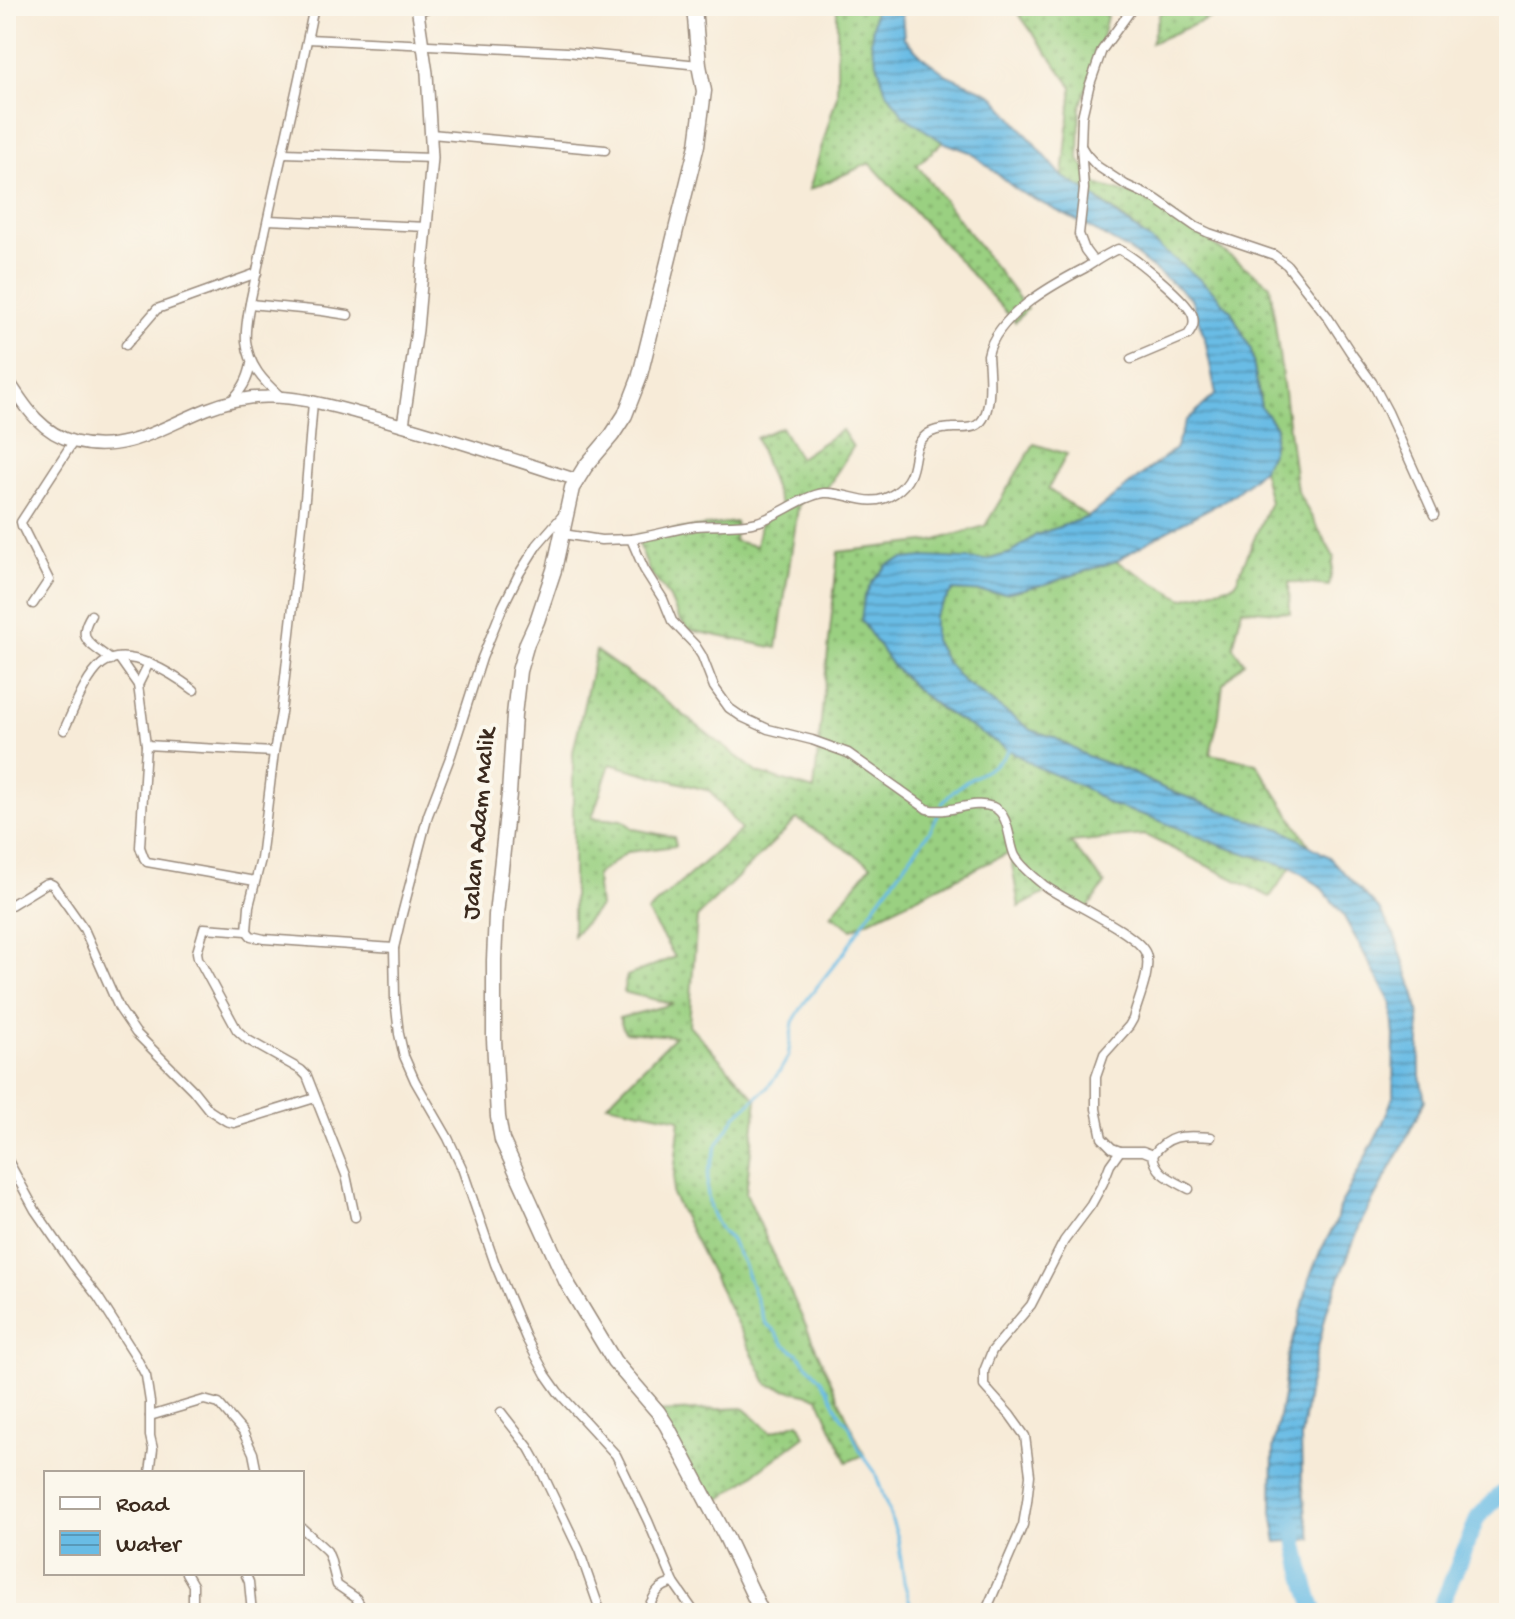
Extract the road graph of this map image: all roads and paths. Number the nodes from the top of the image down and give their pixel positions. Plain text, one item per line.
1 (314, 6) edge
2 (433, 6) edge
3 (694, 6) edge
4 (1134, 6) edge
5 (418, 9) edge
6 (308, 39) junction
7 (424, 45) junction
8 (699, 65) junction
9 (431, 134) junction
10 (1081, 146) junction
11 (605, 150) dead end
12 (284, 153) junction
13 (432, 158) junction
14 (268, 220) junction
15 (427, 227) junction
16 (1094, 262) junction
17 (257, 273) junction
18 (250, 304) junction
19 (348, 315) dead end
20 (126, 345) dead end
21 (1131, 359) dead end
22 (251, 364) junction
23 (6, 377) edge
24 (281, 397) junction
25 (230, 402) junction
26 (313, 402) junction
27 (403, 425) junction
28 (73, 442) junction
29 (577, 480) junction
30 (567, 510) junction
31 (1434, 515) dead end
32 (563, 534) junction
33 (631, 539) junction
34 (33, 604) dead end
35 (91, 615) dead end
36 (115, 659) junction
37 (149, 663) junction
38 (138, 685) junction
39 (194, 690) dead end
40 (64, 730) dead end
41 (146, 745) junction
42 (274, 752) junction
43 (255, 881) junction
44 (6, 908) edge
45 (247, 931) junction
46 (394, 948) junction
47 (315, 1098) junction
48 (1211, 1137) dead end
49 (1120, 1151) junction
50 (1153, 1155) junction
51 (6, 1157) edge
52 (1189, 1189) dead end
53 (355, 1217) dead end
54 (501, 1412) dead end
55 (150, 1416) junction
56 (150, 1471) edge
57 (257, 1471) edge
58 (304, 1530) edge
59 (187, 1575) edge
60 (246, 1575) edge
61 (674, 1583) junction
62 (193, 1613) edge
63 (252, 1613) edge
64 (365, 1613) edge
65 (601, 1613) edge
66 (646, 1613) edge
67 (695, 1613) edge
68 (762, 1613) edge
69 (985, 1613) edge

1 - 6 street
2 - 5 street
3 - 8 highway, Jalan Adam Malik
4 - 10 street
5 - 7 street
6 - 7 street
6 - 12 street
7 - 8 street
7 - 9 street
8 - 29 highway, Jalan Adam Malik
9 - 11 street
9 - 13 street
10 - 16 street
10 - 31 street
12 - 13 street
12 - 14 street
13 - 15 street
14 - 15 street
14 - 17 street
15 - 27 street
16 - 21 street
16 - 33 street
17 - 18 street
17 - 20 street
18 - 19 street
18 - 22 street
22 - 24 street
22 - 25 street
23 - 28 street
24 - 25 street
24 - 26 street
25 - 28 street
26 - 27 street
26 - 42 street
27 - 29 street
28 - 34 street
29 - 30 highway, Jalan Adam Malik
30 - 32 highway, Jalan Adam Malik
30 - 46 street
32 - 33 street
32 - 68 highway, Jalan Adam Malik
33 - 49 street
35 - 36 street
36 - 37 street
36 - 38 street
36 - 40 street
37 - 38 street
37 - 39 street
38 - 41 street
41 - 42 street
41 - 43 street
42 - 43 street
43 - 45 street
44 - 47 street
45 - 46 street
45 - 47 street
46 - 61 street
47 - 53 street
48 - 50 street
49 - 50 street
49 - 69 street
50 - 52 street
51 - 55 street
54 - 65 street
55 - 56 street
55 - 57 street
58 - 64 street
59 - 62 street
60 - 63 street
61 - 66 street
61 - 67 street

